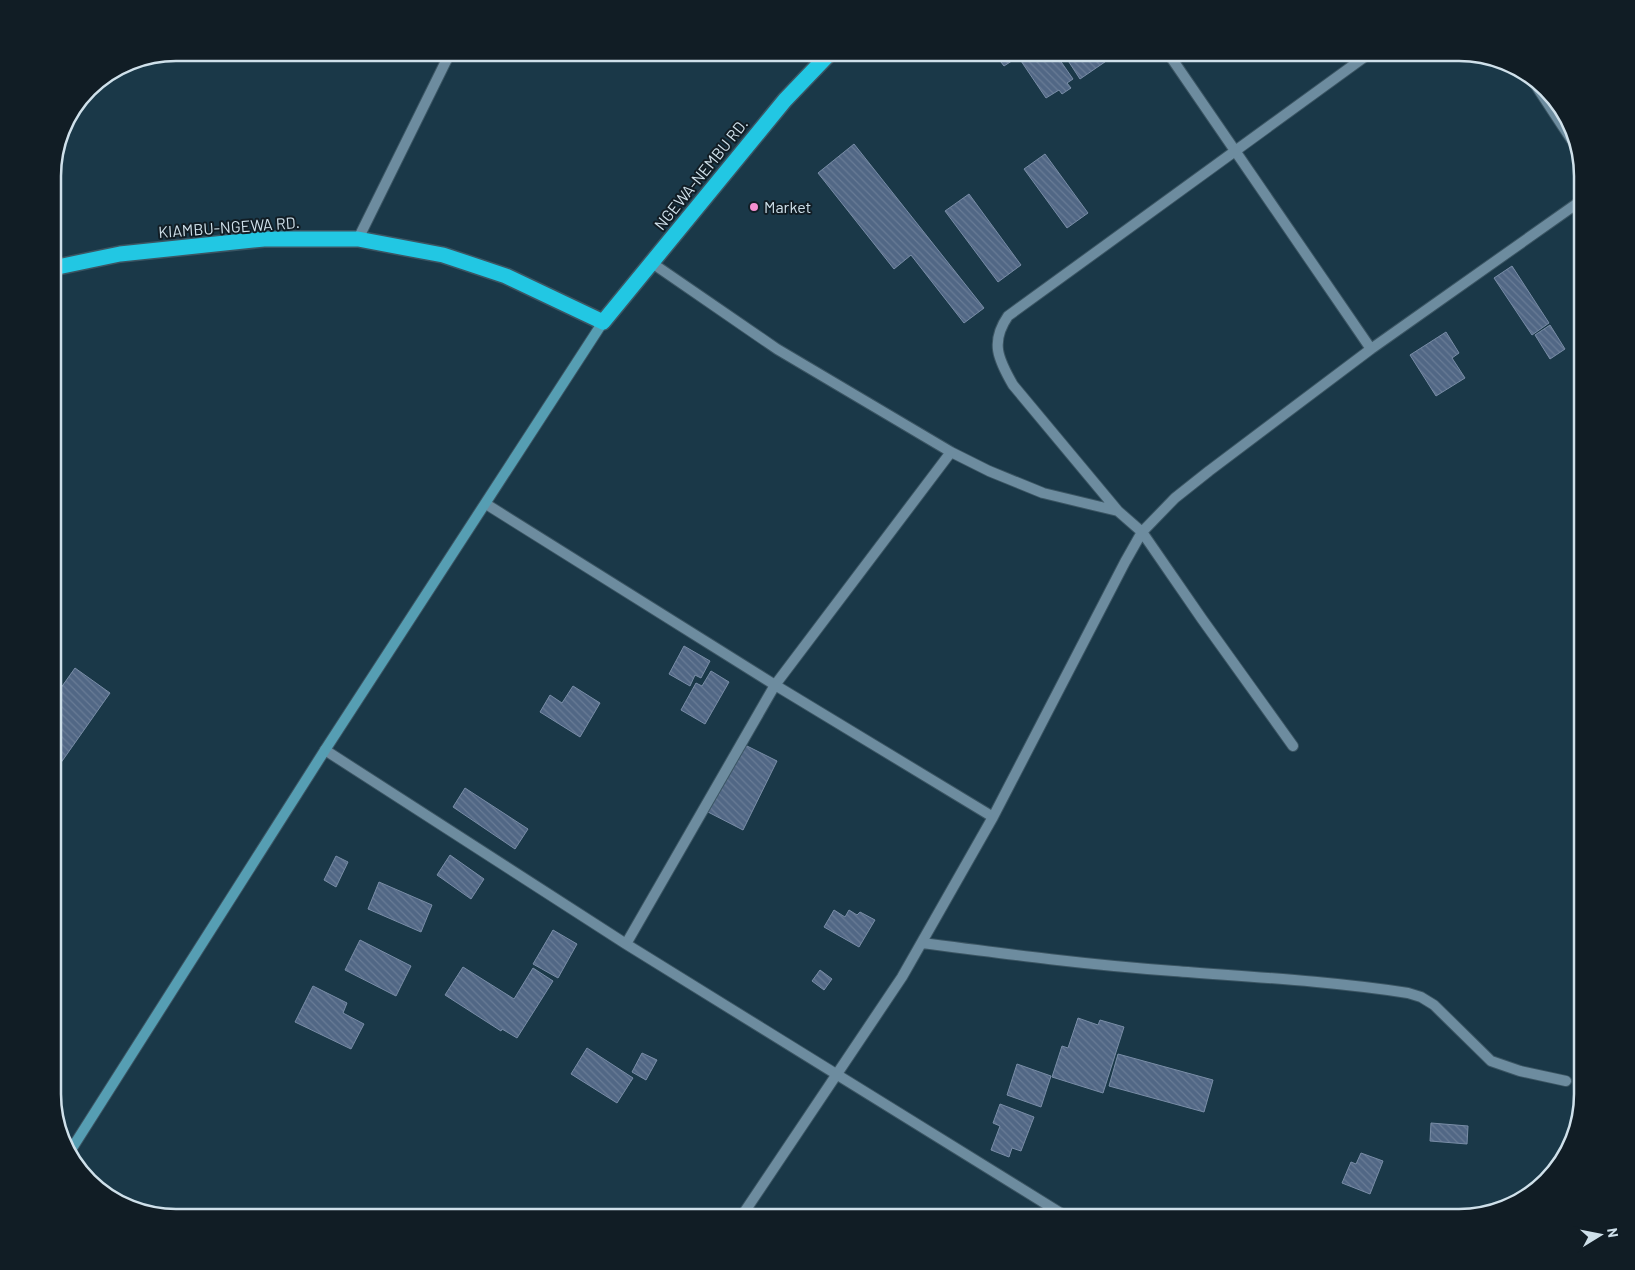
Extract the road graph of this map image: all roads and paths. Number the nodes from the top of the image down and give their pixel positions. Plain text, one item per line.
1 (446, 61) edge
2 (822, 61) edge
3 (1174, 61) edge
4 (1358, 61) edge
5 (1548, 104) edge
6 (1562, 126) edge
7 (1234, 151) junction
8 (1574, 206) edge
9 (358, 239) junction
10 (652, 262) junction
11 (61, 266) edge
12 (603, 322) junction
13 (1371, 349) junction
14 (951, 452) junction
15 (486, 504) junction
16 (1118, 511) junction
17 (1142, 532) junction
18 (774, 685) junction
19 (1293, 746) dead end
20 (325, 750) junction
21 (993, 817) junction
22 (922, 943) junction
23 (626, 944) junction
24 (837, 1074) junction
25 (1566, 1081) dead end
26 (74, 1146) edge
27 (747, 1209) edge
28 (1053, 1209) edge

1 - 9 street
2 - 10 highway, NGEWA-NEMBU RD.
3 - 7 street
4 - 7 street
5 - 6 street
7 - 13 street
7 - 16 street
8 - 13 street
9 - 11 highway, KIAMBU-NGEWA RD.
9 - 12 highway, KIAMBU-NGEWA RD.
10 - 12 highway, NGEWA-NEMBU RD.
10 - 14 street
12 - 15 main road
13 - 17 street
14 - 16 street
14 - 18 street
15 - 18 street
15 - 20 main road
16 - 17 street
17 - 19 street
17 - 21 street
18 - 21 street
18 - 23 street
20 - 23 street
20 - 26 main road
21 - 22 street
22 - 24 street
22 - 25 street
23 - 24 street
24 - 27 street
24 - 28 street

